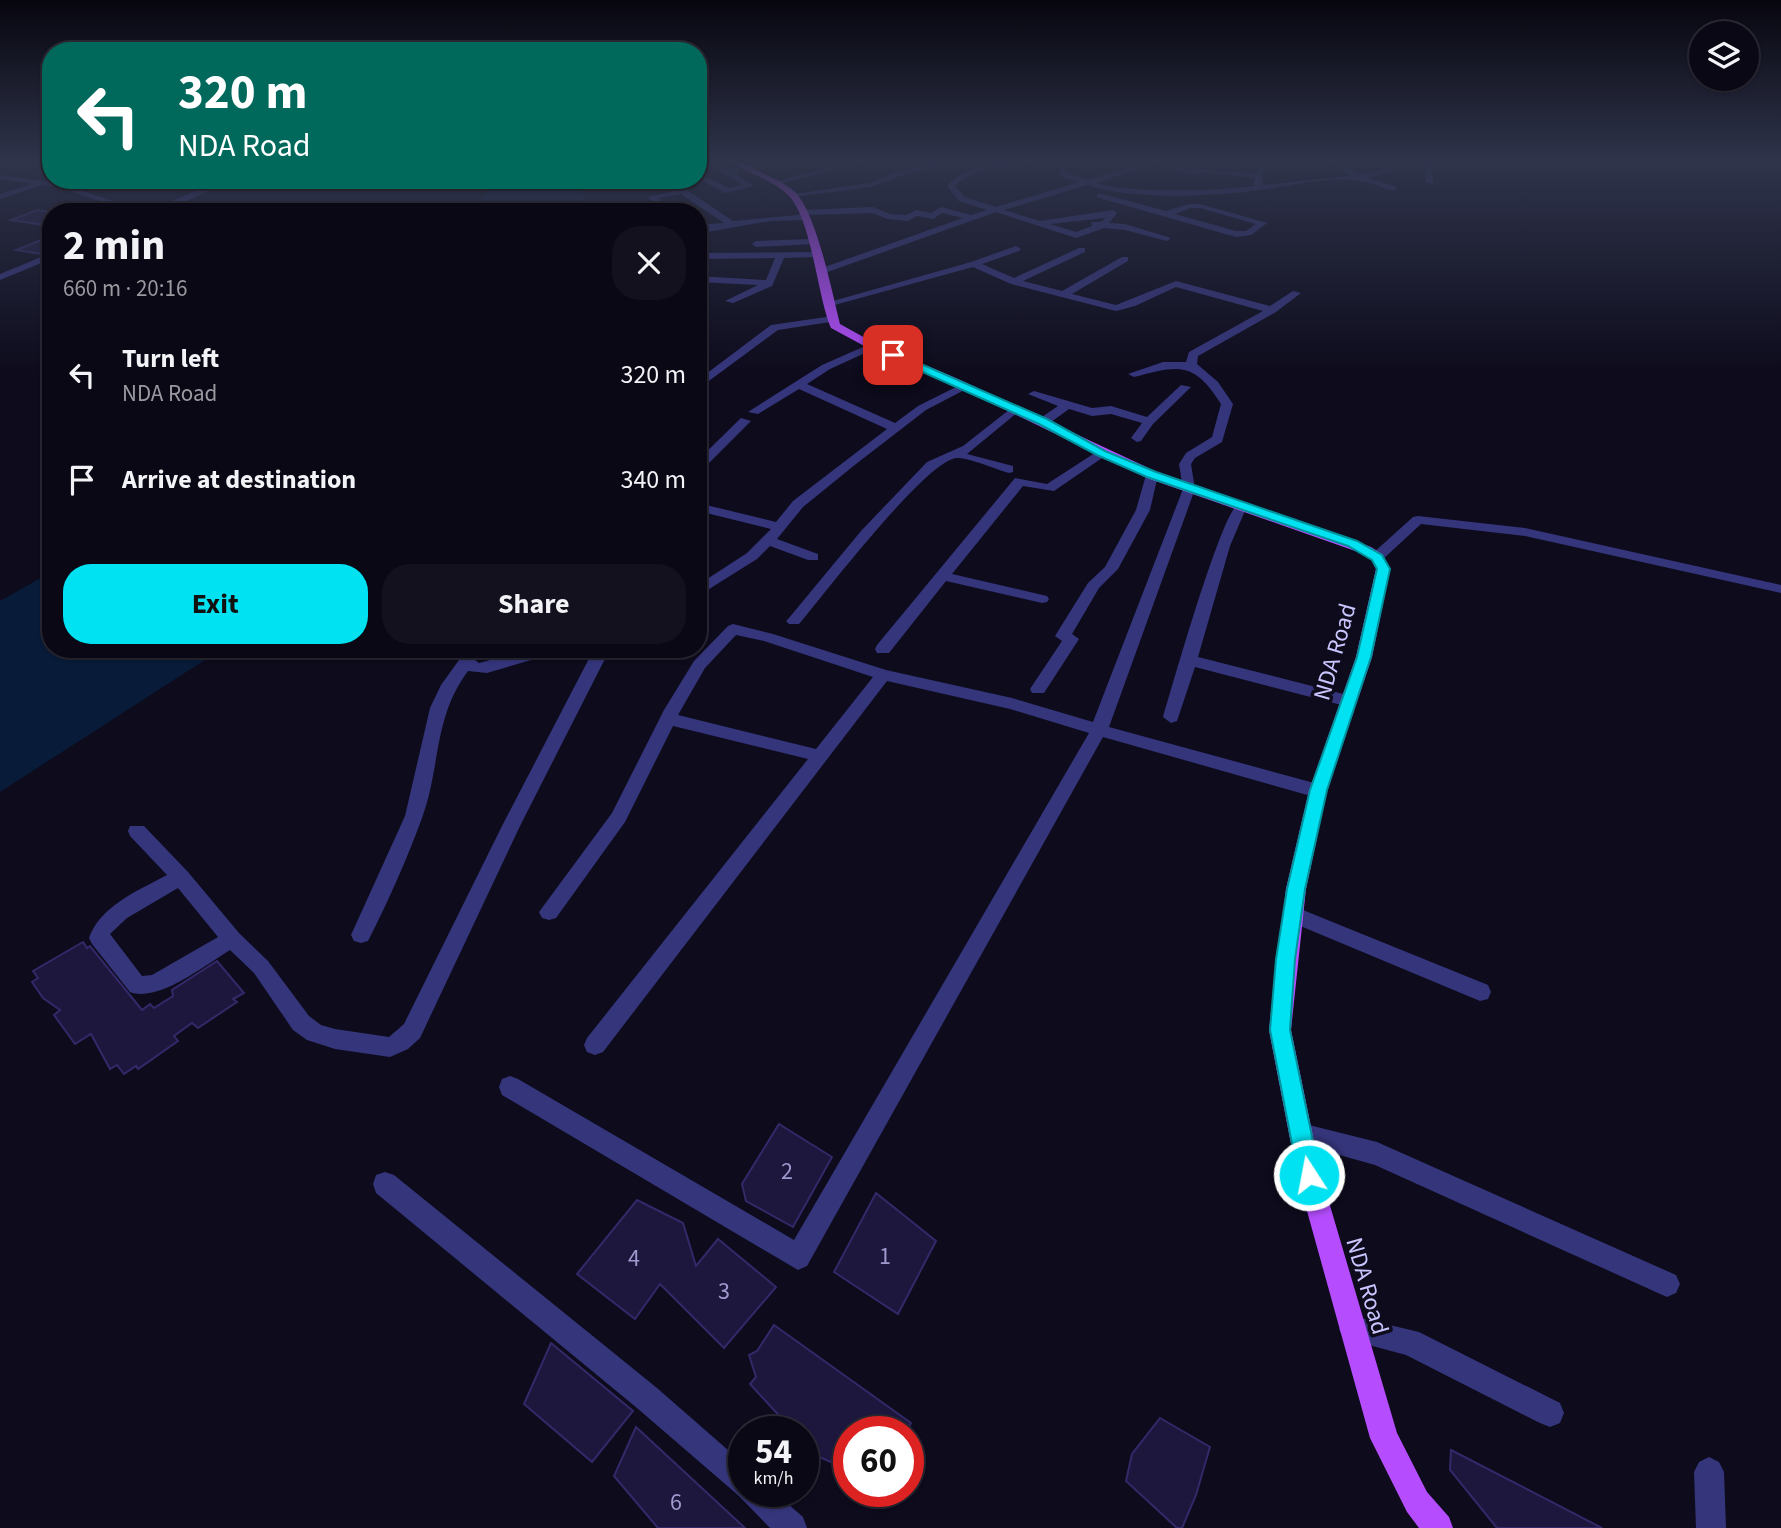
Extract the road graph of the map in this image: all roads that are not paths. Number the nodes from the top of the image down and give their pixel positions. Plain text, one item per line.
1 (808, 231) edge
2 (934, 231) edge
3 (1141, 231) edge
4 (1227, 231) edge
5 (1251, 231) edge
6 (1167, 238) dead end
7 (811, 242) junction
8 (756, 244) dead end
9 (707, 248) edge
10 (1016, 249) dead end
11 (1082, 250) dead end
12 (707, 254) edge
13 (710, 254) junction
14 (815, 255) junction
15 (780, 256) junction
16 (1125, 258) dead end
17 (42, 260) edge
18 (974, 264) junction
19 (822, 271) junction
20 (0, 277) edge
21 (707, 280) edge
22 (1014, 282) junction
23 (769, 284) junction
24 (1296, 293) dead end
25 (1062, 295) junction
26 (730, 301) dead end
27 (831, 303) junction
28 (1272, 310) junction
29 (833, 319) junction
30 (872, 346) junction
31 (1191, 365) junction
32 (1134, 374) dead end
33 (707, 379) edge
34 (798, 384) junction
35 (966, 386) junction
36 (1185, 387) dead end
37 (1034, 394) dead end
38 (1067, 405) junction
39 (1014, 410) junction
40 (1149, 421) junction
41 (1043, 422) junction
42 (895, 428) junction
43 (1137, 438) dead end
44 (1101, 453) junction
45 (955, 454) junction
46 (707, 458) edge
47 (1009, 470) dead end
48 (1152, 475) junction
49 (1189, 489) junction
50 (1240, 506) junction
51 (707, 509) edge
52 (779, 527) junction
53 (768, 541) junction
54 (813, 557) dead end
55 (1377, 557) junction
56 (943, 576) junction
57 (707, 582) edge
58 (714, 584) junction
59 (707, 588) edge
60 (1781, 589) edge
61 (1042, 599) dead end
62 (794, 621) dead end
63 (883, 649) dead end
64 (707, 655) edge
65 (467, 658) edge
66 (470, 658) edge
67 (520, 658) edge
68 (597, 658) edge
69 (704, 658) edge
70 (1189, 660) junction
71 (883, 675) junction
72 (1038, 689) dead end
73 (1349, 701) junction
74 (1171, 717) dead end
75 (670, 719) junction
76 (1099, 730) junction
77 (820, 756) junction
78 (1318, 790) junction
79 (137, 831) dead end
80 (181, 877) junction
81 (549, 912) dead end
82 (1293, 914) junction
83 (361, 935) dead end
84 (232, 939) junction
85 (1479, 992) dead end
86 (595, 1045) dead end
87 (510, 1087) dead end
88 (1301, 1134) junction
89 (385, 1184) dead end
90 (1667, 1284) dead end
91 (1352, 1329) junction
92 (1550, 1413) dead end
93 (728, 1470) edge
94 (1709, 1472) dead end
95 (769, 1507) edge
96 (792, 1528) edge
97 (1438, 1528) edge
98 (1710, 1528) edge

1 - 7 main road
2 - 19 street
3 - 6 street
4 - 5 street
7 - 8 street
7 - 14 main road
9 - 13 street
10 - 18 street
11 - 22 street
12 - 13 street
13 - 15 street
14 - 15 street
14 - 19 main road
15 - 23 street
16 - 25 street
17 - 20 street
18 - 22 street
18 - 27 street
19 - 27 main road
21 - 23 street
22 - 25 street
23 - 26 street
24 - 28 street
25 - 28 street
27 - 29 main road
28 - 31 street
29 - 30 main road
29 - 33 street
30 - 34 street
30 - 35 main road
31 - 32 street
31 - 49 street
34 - 42 street
34 - 46 street
35 - 39 main road
35 - 42 street
36 - 40 street
37 - 38 street
38 - 40 street
38 - 41 street
39 - 41 main road
39 - 45 street
40 - 43 street
41 - 44 main road
42 - 52 street
44 - 48 main road
44 - 56 street
45 - 47 street
45 - 62 street
48 - 49 main road
48 - 72 street
49 - 50 main road
49 - 76 street
50 - 55 main road
50 - 70 street
51 - 52 street
52 - 53 street
53 - 54 street
53 - 58 street
55 - 60 street
55 - 73 main road, NDA Road
56 - 61 street
56 - 63 street
57 - 58 street
58 - 59 street
64 - 71 street
65 - 83 street
66 - 67 street
68 - 84 street
69 - 75 street
70 - 73 street
70 - 74 street
71 - 76 street
71 - 77 street
73 - 78 main road, NDA Road
75 - 77 street
75 - 81 street
76 - 78 street
76 - 87 street
77 - 86 street
78 - 82 main road, NDA Road
79 - 80 street
80 - 84 street
80 - 84 street
82 - 85 street
82 - 88 main road, NDA Road
88 - 90 street
88 - 91 main road, NDA Road
89 - 93 street
91 - 92 street
91 - 97 main road, NDA Road
94 - 98 street
95 - 96 street

